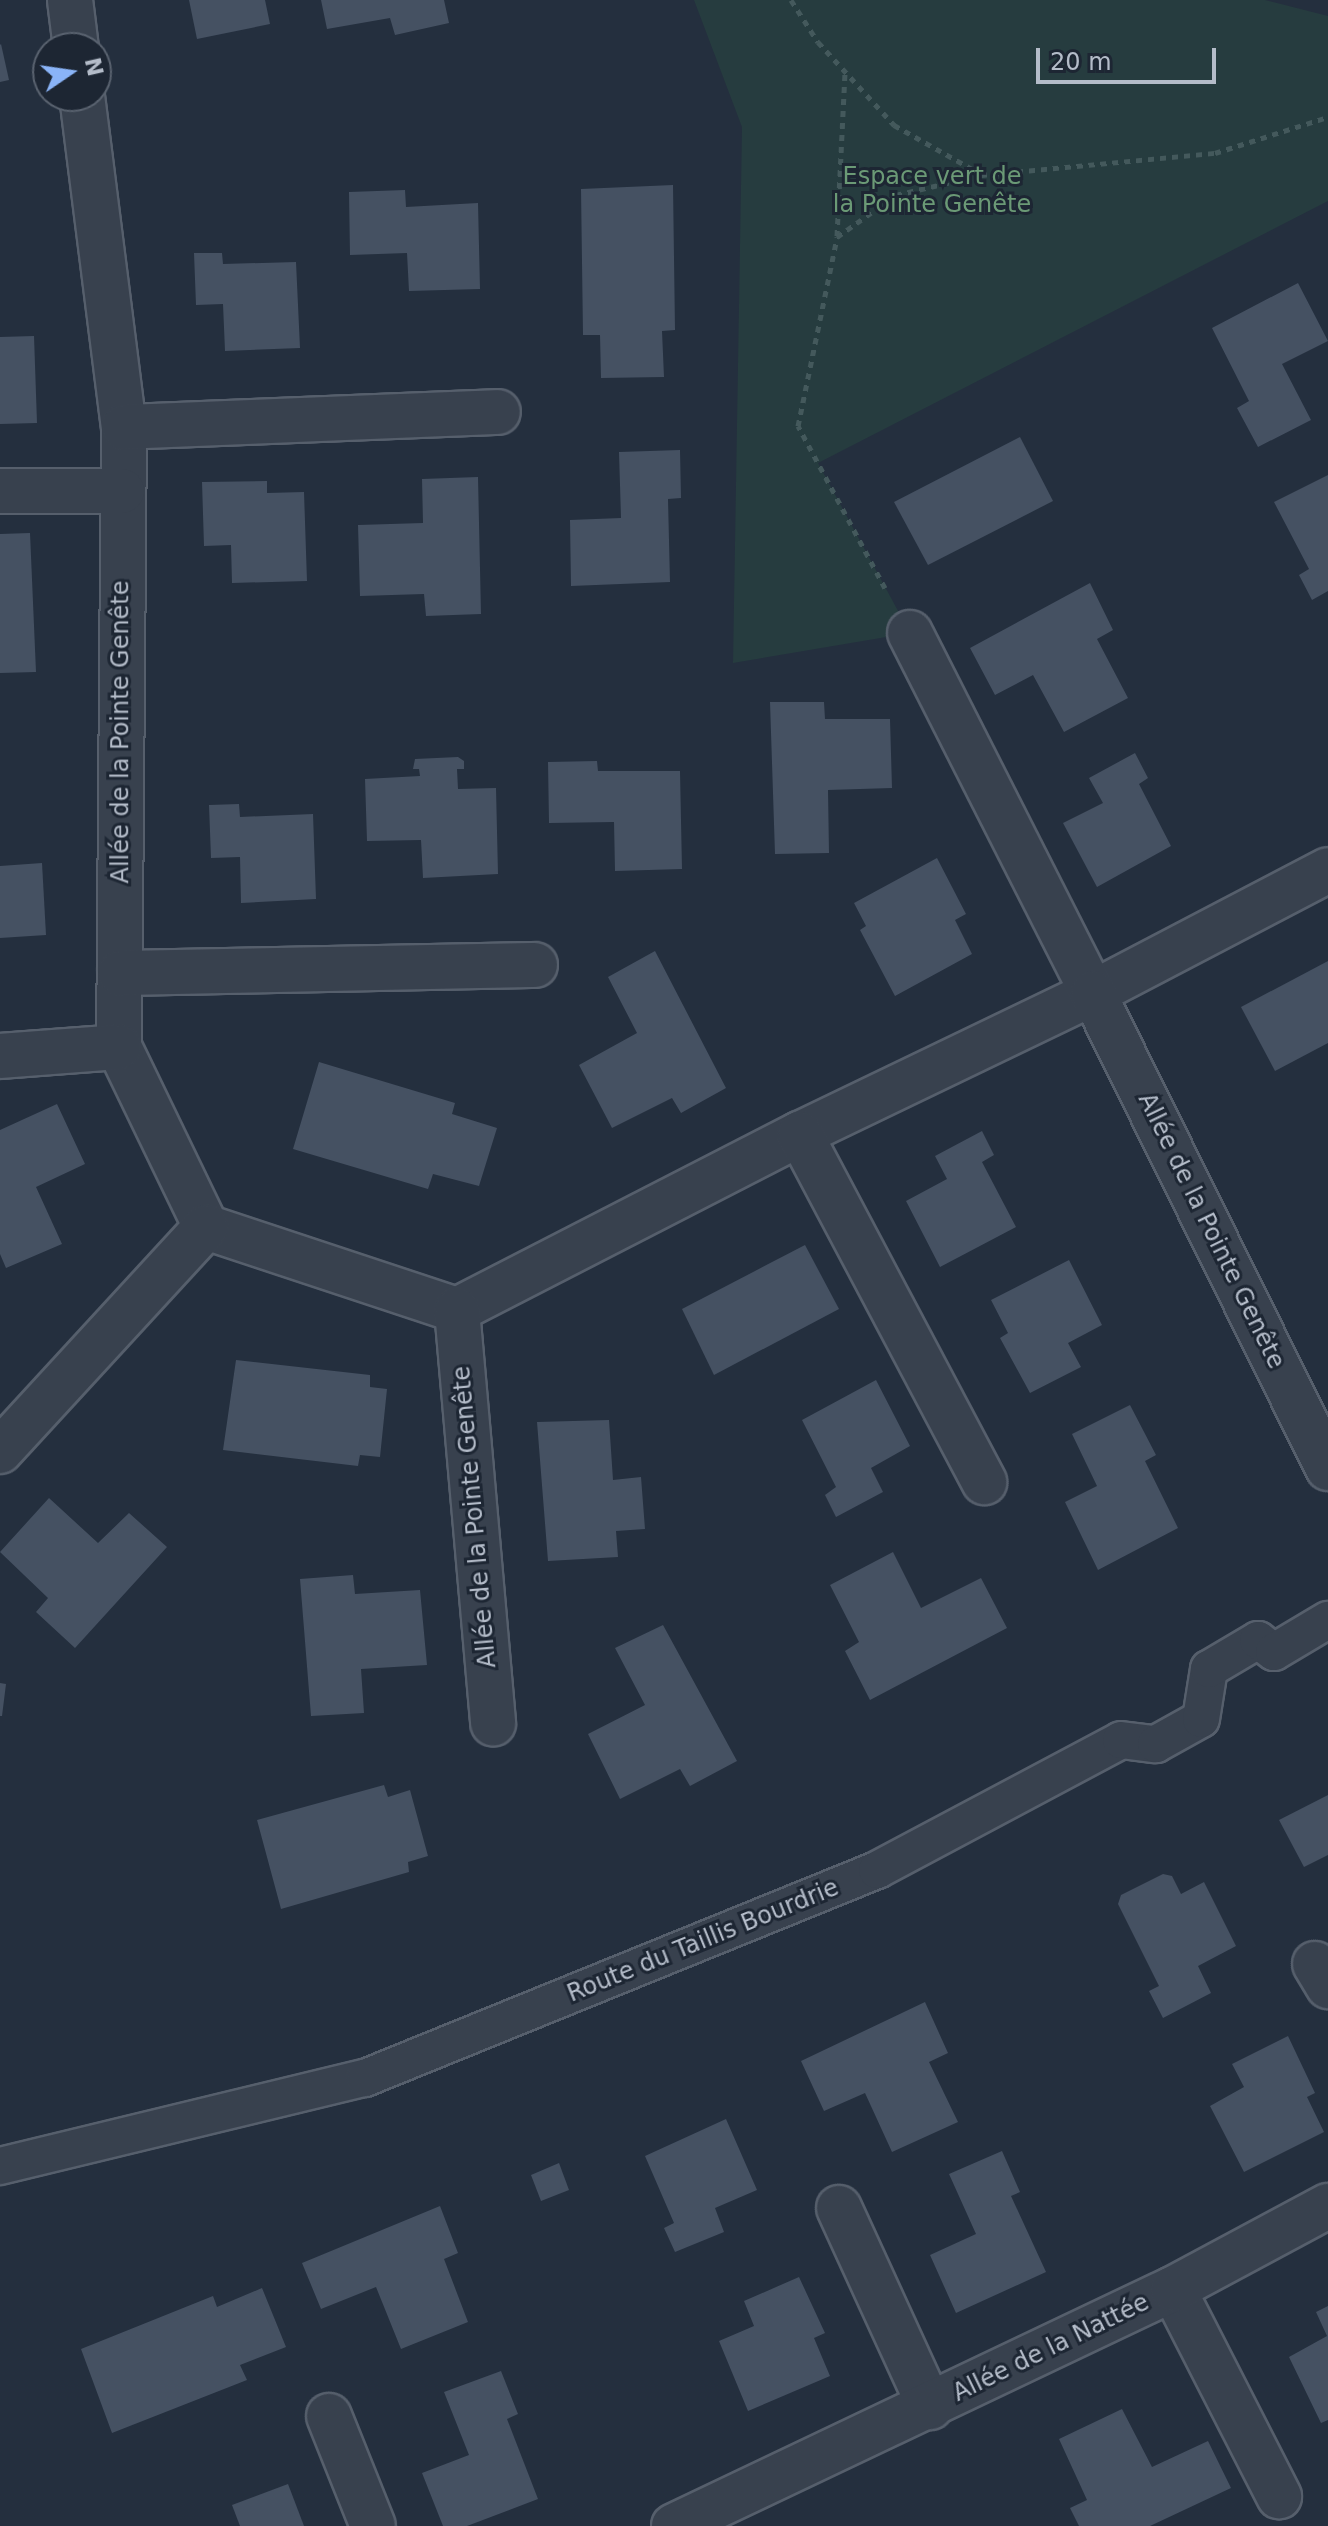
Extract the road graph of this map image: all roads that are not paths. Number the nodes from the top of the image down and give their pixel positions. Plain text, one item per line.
1 (70, 0) edge
2 (74, 32) edge
3 (84, 112) edge
4 (498, 412) dead end
5 (124, 427) junction
6 (0, 491) edge
7 (122, 491) junction
8 (910, 633) road end
9 (1328, 870) edge
10 (535, 965) dead end
11 (120, 973) junction
12 (1093, 993) junction
13 (119, 1047) junction
14 (0, 1056) edge
15 (800, 1134) junction
16 (206, 1227) junction
17 (457, 1310) junction
18 (0, 1451) edge
19 (1328, 1468) edge
20 (984, 1482) dead end
21 (1328, 1620) edge
22 (493, 1723) dead end
23 (0, 2166) edge
24 (1328, 2206) edge
25 (839, 2208) dead end
26 (1173, 2289) junction
27 (930, 2407) junction
28 (329, 2416) dead end
29 (1279, 2496) dead end
30 (678, 2525) edge
31 (373, 2526) edge

1 - 2 street
3 - 5 street, Allée de la Pointe Genête
4 - 5 street
5 - 7 street, Allée de la Pointe Genête
6 - 7 street
7 - 11 street, Allée de la Pointe Genête
8 - 12 street, Allée de la Pointe Genête
9 - 12 street
10 - 11 street
11 - 13 street, Allée de la Pointe Genête
12 - 15 street
12 - 19 street, Allée de la Pointe Genête
13 - 14 street
13 - 16 street, Allée de la Pointe Genête
15 - 17 street
15 - 20 street
16 - 17 street
16 - 18 street
17 - 22 street, Allée de la Pointe Genête
21 - 23 street, Route du Taillis Bourdrie
24 - 26 street, Allée de la Nattée
25 - 27 street, Allée de la Nattée
26 - 27 street, Allée de la Nattée
26 - 29 street, Allée de la Nattée
27 - 30 street, Allée de la Nattée
28 - 31 street

